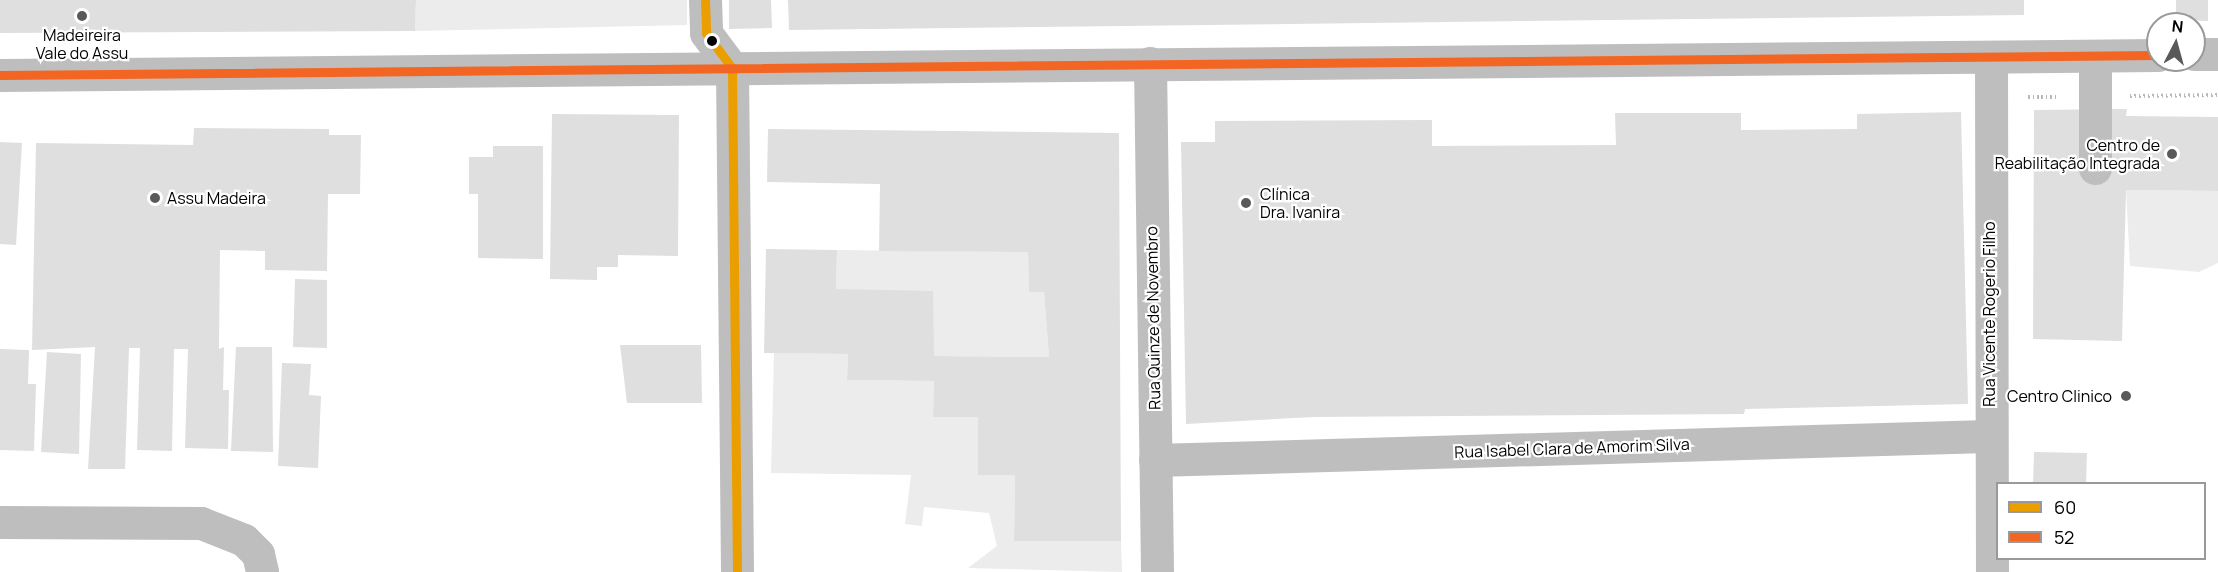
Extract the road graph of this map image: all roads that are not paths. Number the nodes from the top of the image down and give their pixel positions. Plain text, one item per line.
1 (705, 0) edge
2 (2146, 55) edge
3 (1990, 57) junction
4 (2095, 57) junction
5 (1150, 63) junction
6 (732, 68) junction
7 (0, 75) edge
8 (2095, 168) dead end
9 (1988, 436) junction
10 (1155, 460) junction
11 (0, 522) edge
12 (262, 572) edge
13 (737, 572) edge
14 (1157, 572) edge
15 (1992, 572) edge

1 - 6 street
2 - 4 street
3 - 4 street
3 - 5 street
3 - 9 street, Rua Vicente Rogerio Filho
4 - 8 street
5 - 6 street
5 - 10 street, Rua Quinze de Novembro
6 - 7 street
6 - 13 street
9 - 10 street, Rua Isabel Clara de Amorim Silva
9 - 15 street, Rua Vicente Rogerio Filho
10 - 14 street, Rua Quinze de Novembro
11 - 12 street

